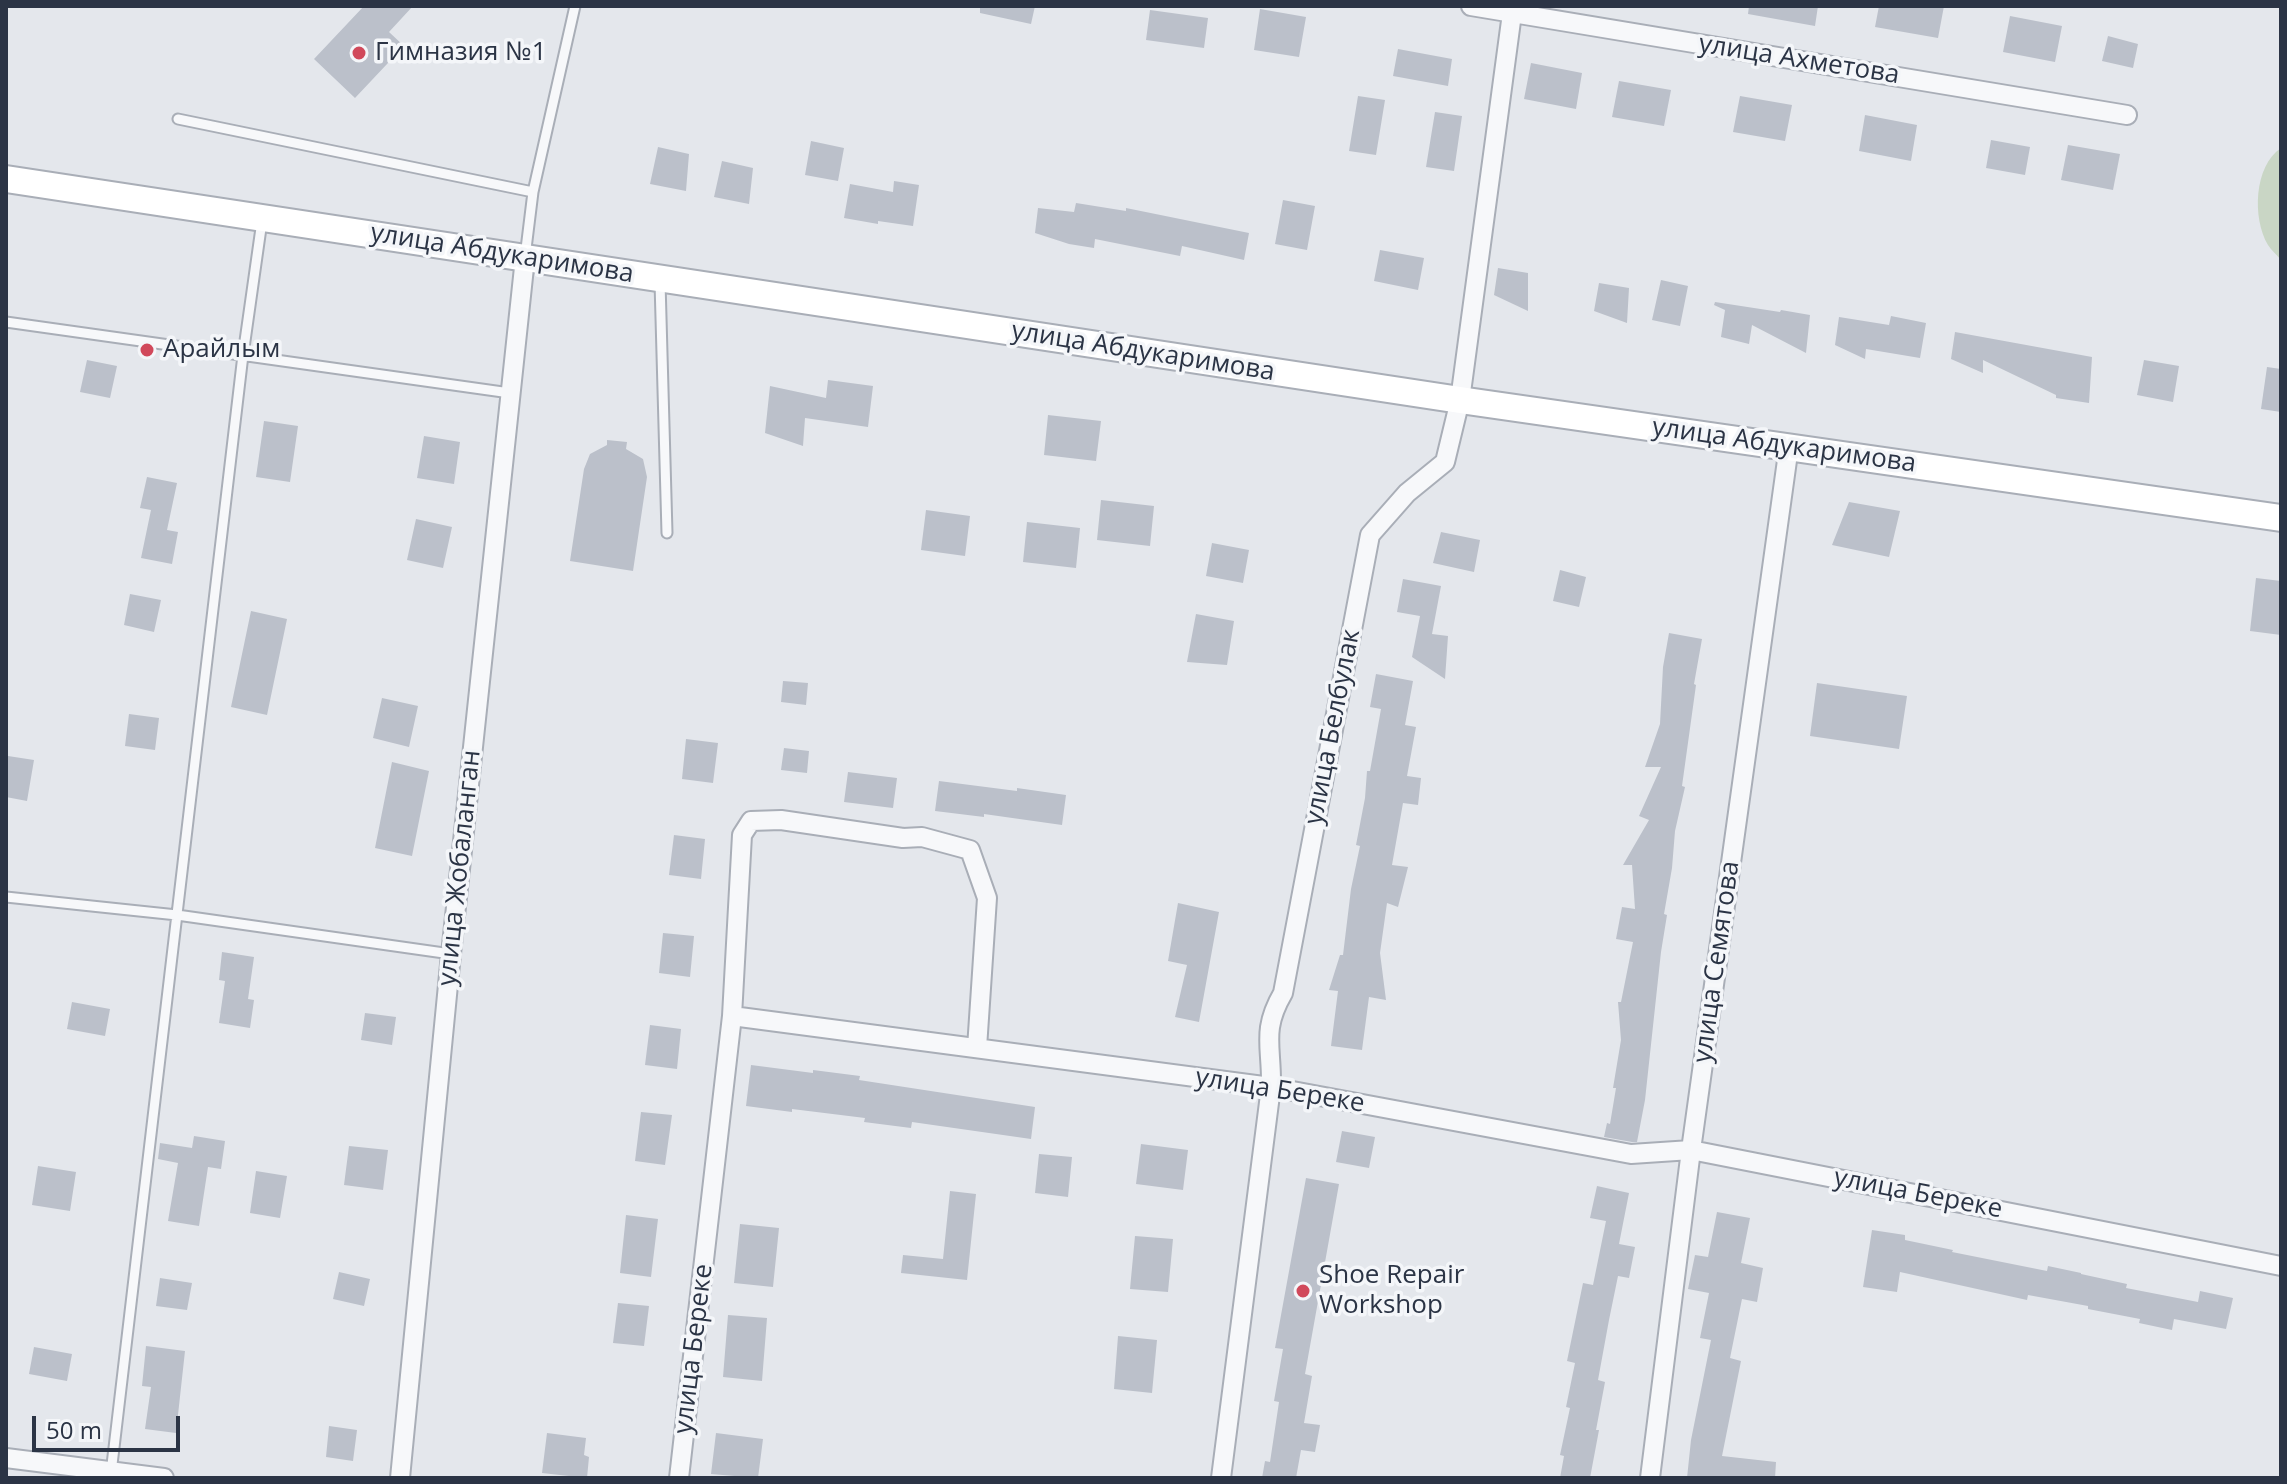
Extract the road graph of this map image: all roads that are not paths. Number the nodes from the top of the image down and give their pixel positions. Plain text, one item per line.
1 (575, 6) edge
2 (1471, 6) edge
3 (1513, 9) edge
4 (2127, 115) dead end
5 (178, 119) dead end
6 (6, 179) edge
7 (533, 192) junction
8 (262, 218) junction
9 (525, 258) junction
10 (660, 278) junction
11 (6, 322) edge
12 (243, 355) junction
13 (510, 393) junction
14 (1460, 400) junction
15 (1789, 446) junction
16 (2281, 518) edge
17 (667, 533) dead end
18 (6, 897) edge
19 (177, 915) junction
20 (451, 954) junction
21 (732, 1016) junction
22 (977, 1048) junction
23 (1271, 1087) junction
24 (1691, 1150) junction
25 (2281, 1266) edge
26 (6, 1458) edge
27 (111, 1475) edge
28 (164, 1478) edge
29 (400, 1478) edge
30 (679, 1478) edge
31 (1221, 1478) edge
32 (1650, 1478) edge

1 - 7 lane
2 - 3 street, улица Ахметова
3 - 4 street, улица Ахметова
3 - 14 street, улица Белбулак
5 - 7 lane
6 - 8 main road, улица Абдукаримова
7 - 9 lane
8 - 9 main road, улица Абдукаримова
8 - 12 lane
9 - 10 main road, улица Абдукаримова
9 - 13 street, улица Жобаланган
10 - 14 main road, улица Абдукаримова
10 - 17 lane
11 - 12 lane
12 - 13 lane
12 - 19 lane
13 - 20 street, улица Жобаланган
14 - 15 main road, улица Абдукаримова
14 - 23 street, улица Белбулак
15 - 16 main road, улица Абдукаримова
15 - 24 street, улица Семятова
18 - 19 lane
19 - 20 lane
19 - 27 lane
20 - 29 street, улица Жобаланган
21 - 22 street, улица Береке
21 - 22 street
21 - 30 street, улица Береке
22 - 23 street, улица Береке
23 - 24 street, улица Береке
23 - 31 street, улица Белбулак
24 - 25 street, улица Береке
24 - 32 street, улица Семятова
26 - 27 street
27 - 28 street

